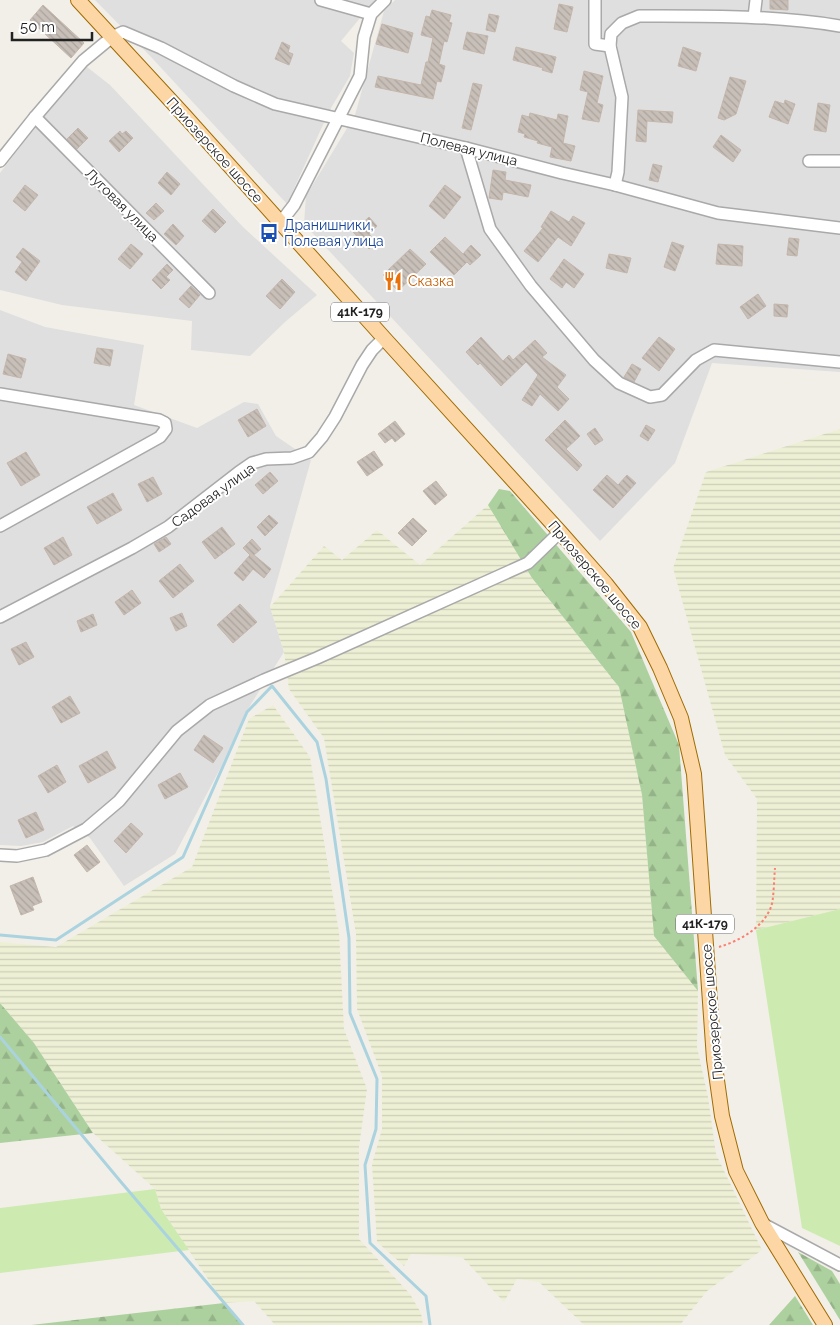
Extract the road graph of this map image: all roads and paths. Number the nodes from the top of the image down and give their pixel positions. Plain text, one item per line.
1 (78, 0) edge
2 (321, 0) edge
3 (385, 0) edge
4 (595, 0) edge
5 (756, 0) edge
6 (372, 14) junction
7 (754, 17) junction
8 (840, 26) edge
9 (112, 37) junction
10 (610, 46) junction
11 (35, 117) junction
12 (339, 119) junction
13 (466, 148) junction
14 (0, 161) edge
15 (809, 161) dead end
16 (840, 161) edge
17 (615, 185) junction
18 (280, 222) junction
19 (840, 228) edge
20 (209, 293) dead end
21 (384, 338) junction
22 (840, 362) edge
23 (0, 394) edge
24 (0, 526) edge
25 (560, 532) junction
26 (0, 617) edge
27 (0, 855) edge
28 (775, 868) dead end
29 (706, 949) junction
30 (762, 1223) junction
31 (840, 1265) edge
32 (825, 1325) edge

1 - 9 main road, Приозерское шоссе / 41К-179
2 - 6 street
3 - 6 street
4 - 10 street
5 - 7 street
6 - 12 street
7 - 8 street
7 - 10 street
9 - 11 street
9 - 12 street, Полевая улица
9 - 18 main road, Приозерское шоссе / 41К-179
10 - 17 street
11 - 14 street
11 - 20 street, Луговая улица
12 - 13 street, Полевая улица
12 - 18 street
13 - 17 street, Полевая улица
13 - 22 street
15 - 16 street
17 - 19 street, Полевая улица
18 - 21 main road, Приозерское шоссе / 41К-179
21 - 25 main road, Приозерское шоссе / 41К-179
21 - 26 street, Садовая улица
23 - 24 street
25 - 27 street
25 - 29 main road, Приозерское шоссе / 41К-179
28 - 29 path
29 - 30 main road, Приозерское шоссе / 41К-179
30 - 31 street
30 - 32 main road, Приозерское шоссе / 41К-179

